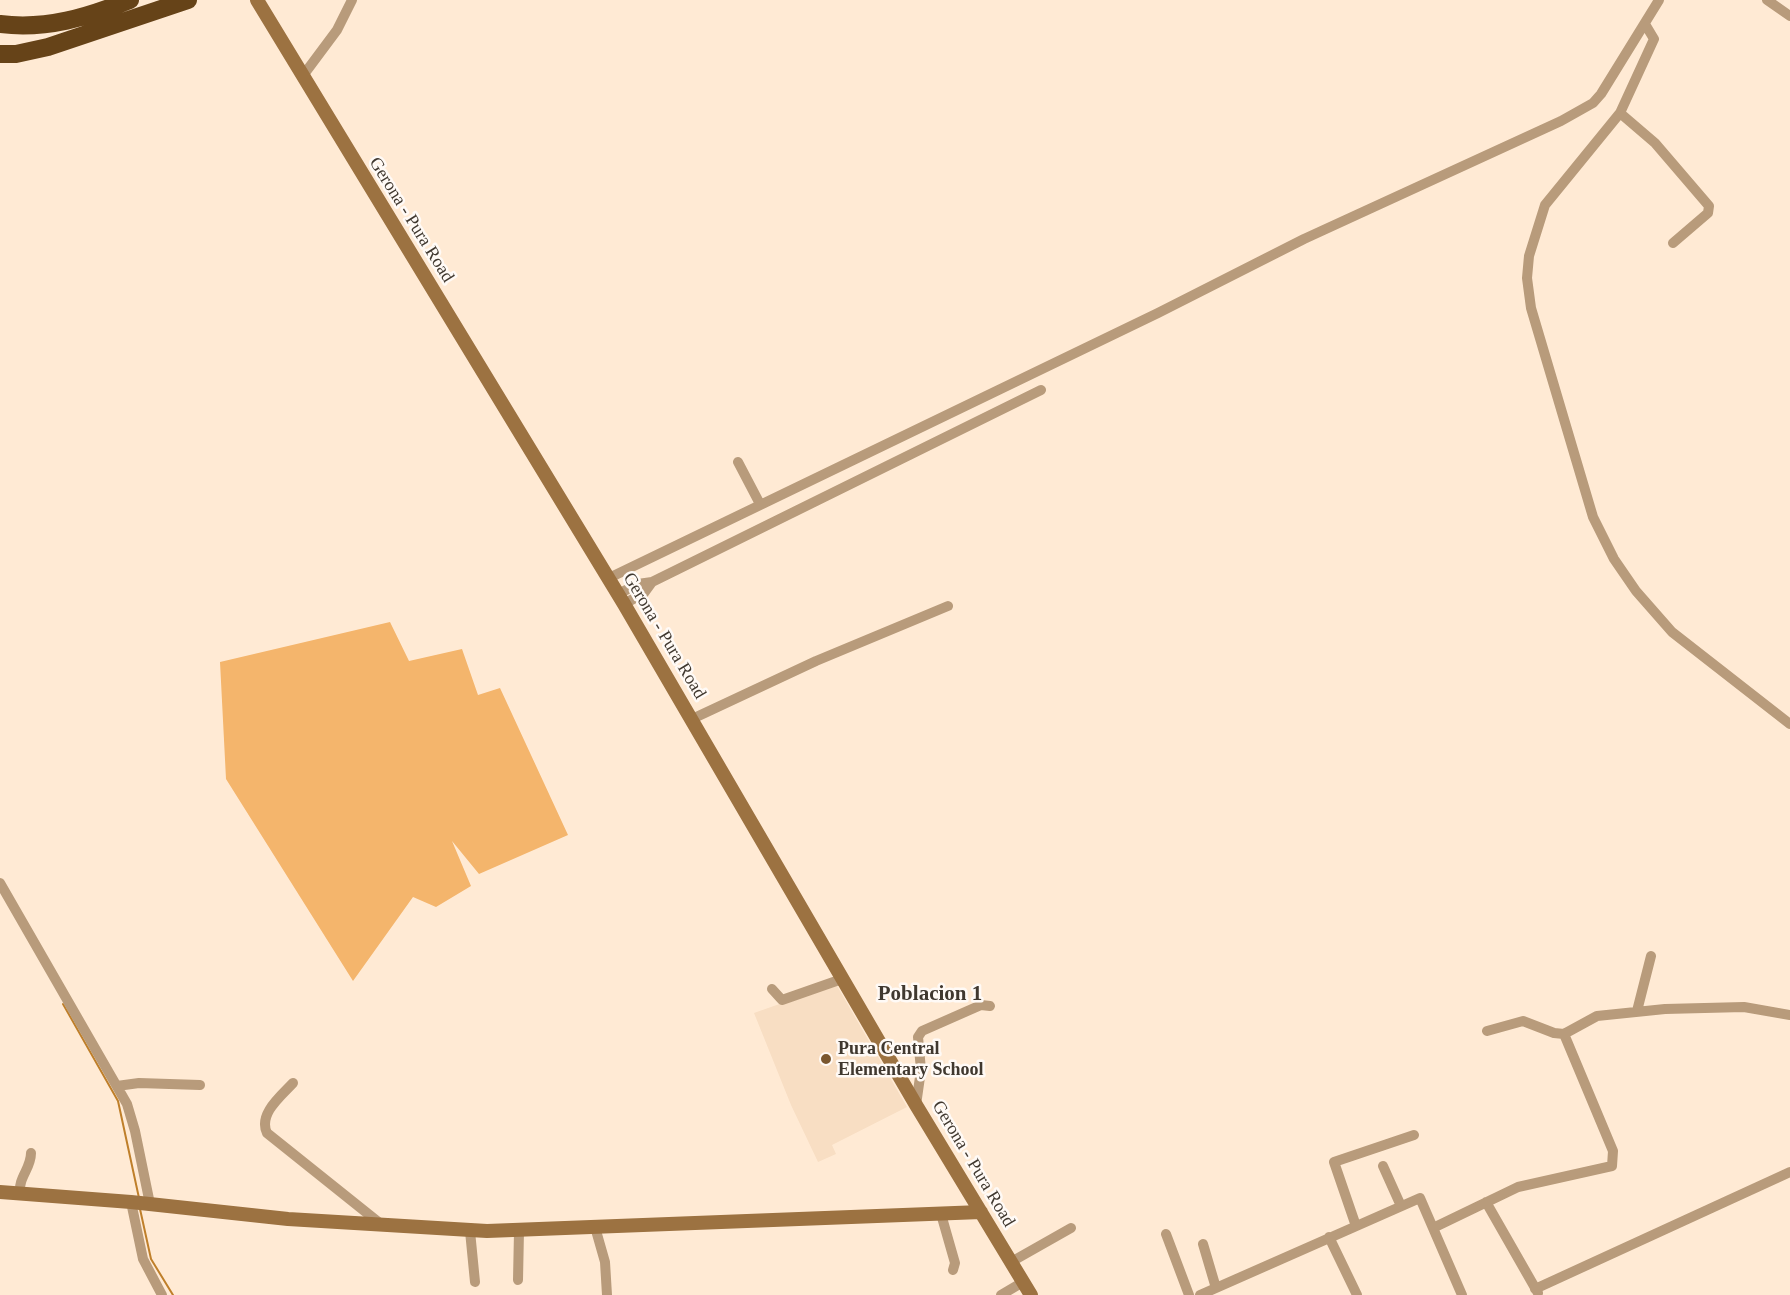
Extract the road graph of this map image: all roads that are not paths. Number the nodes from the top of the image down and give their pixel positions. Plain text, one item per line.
1 (188, 0) edge
2 (257, 0) edge
3 (352, 0) edge
4 (1767, 0) edge
5 (129, 1) edge
6 (1657, 2) edge
7 (1790, 16) edge
8 (1, 24) edge
9 (1645, 24) junction
10 (0, 54) edge
11 (302, 78) junction
12 (1620, 113) junction
13 (1673, 243) dead end
14 (1041, 390) dead end
15 (738, 462) dead end
16 (760, 504) junction
17 (609, 578) junction
18 (621, 599) junction
19 (948, 606) dead end
20 (692, 719) junction
21 (1790, 724) edge
22 (0, 883) edge
23 (1651, 956) dead end
24 (842, 979) junction
25 (772, 989) dead end
26 (990, 1006) dead end
27 (1636, 1011) junction
28 (1790, 1015) edge
29 (1487, 1031) dead end
30 (1563, 1034) junction
31 (292, 1083) dead end
32 (200, 1085) dead end
33 (117, 1086) junction
34 (916, 1105) junction
35 (1414, 1135) dead end
36 (31, 1153) dead end
37 (1383, 1166) dead end
38 (1790, 1172) edge
39 (0, 1192) edge
40 (20, 1194) junction
41 (131, 1202) junction
42 (1486, 1202) junction
43 (150, 1204) junction
44 (1401, 1206) junction
45 (981, 1212) junction
46 (941, 1214) junction
47 (382, 1226) junction
48 (1356, 1226) junction
49 (595, 1227) junction
50 (1071, 1228) dead end
51 (1433, 1228) junction
52 (470, 1230) junction
53 (519, 1231) junction
54 (1166, 1234) dead end
55 (1329, 1237) junction
56 (1203, 1244) dead end
57 (1011, 1262) junction
58 (952, 1270) dead end
59 (519, 1280) dead end
60 (475, 1282) dead end
61 (1023, 1282) junction
62 (1216, 1288) junction
63 (1537, 1292) edge
64 (162, 1295) edge
65 (607, 1295) edge
66 (1001, 1295) edge
67 (1030, 1295) edge
68 (1189, 1295) edge
69 (1200, 1295) edge
70 (1357, 1295) edge
71 (1462, 1295) edge

1 - 10 highway
2 - 11 main road, Gerona - Pura Road
3 - 11 street
4 - 7 street
5 - 8 highway
6 - 9 street
9 - 12 street
9 - 16 street
11 - 17 main road, Gerona - Pura Road
12 - 13 street
12 - 21 street
14 - 18 street
15 - 16 street
16 - 17 street
17 - 18 main road, Gerona - Pura Road
18 - 20 main road, Gerona - Pura Road
19 - 20 street
20 - 24 main road, Gerona - Pura Road
22 - 33 street
23 - 27 street
24 - 25 street
24 - 34 main road, Gerona - Pura Road
26 - 34 street
27 - 28 street
27 - 30 street
29 - 30 street
30 - 42 street
31 - 47 street
32 - 33 street
33 - 43 street
34 - 45 main road, Gerona - Pura Road
35 - 48 street
36 - 40 street
37 - 44 street
38 - 63 street
39 - 40 main road
40 - 41 main road
41 - 43 main road
41 - 64 street
42 - 51 street
42 - 63 street
43 - 47 main road
44 - 48 street
44 - 51 street
45 - 46 main road
45 - 57 main road, Gerona - Pura Road
46 - 49 main road
46 - 58 street
47 - 52 main road
48 - 55 street
49 - 53 main road
49 - 65 street
50 - 57 street
51 - 71 street
52 - 53 main road
52 - 60 street
53 - 59 street
54 - 68 street
55 - 62 street
55 - 70 street
56 - 62 street
57 - 61 main road, Gerona - Pura Road
61 - 66 street
61 - 67 main road, Gerona - Pura Road
62 - 69 street

